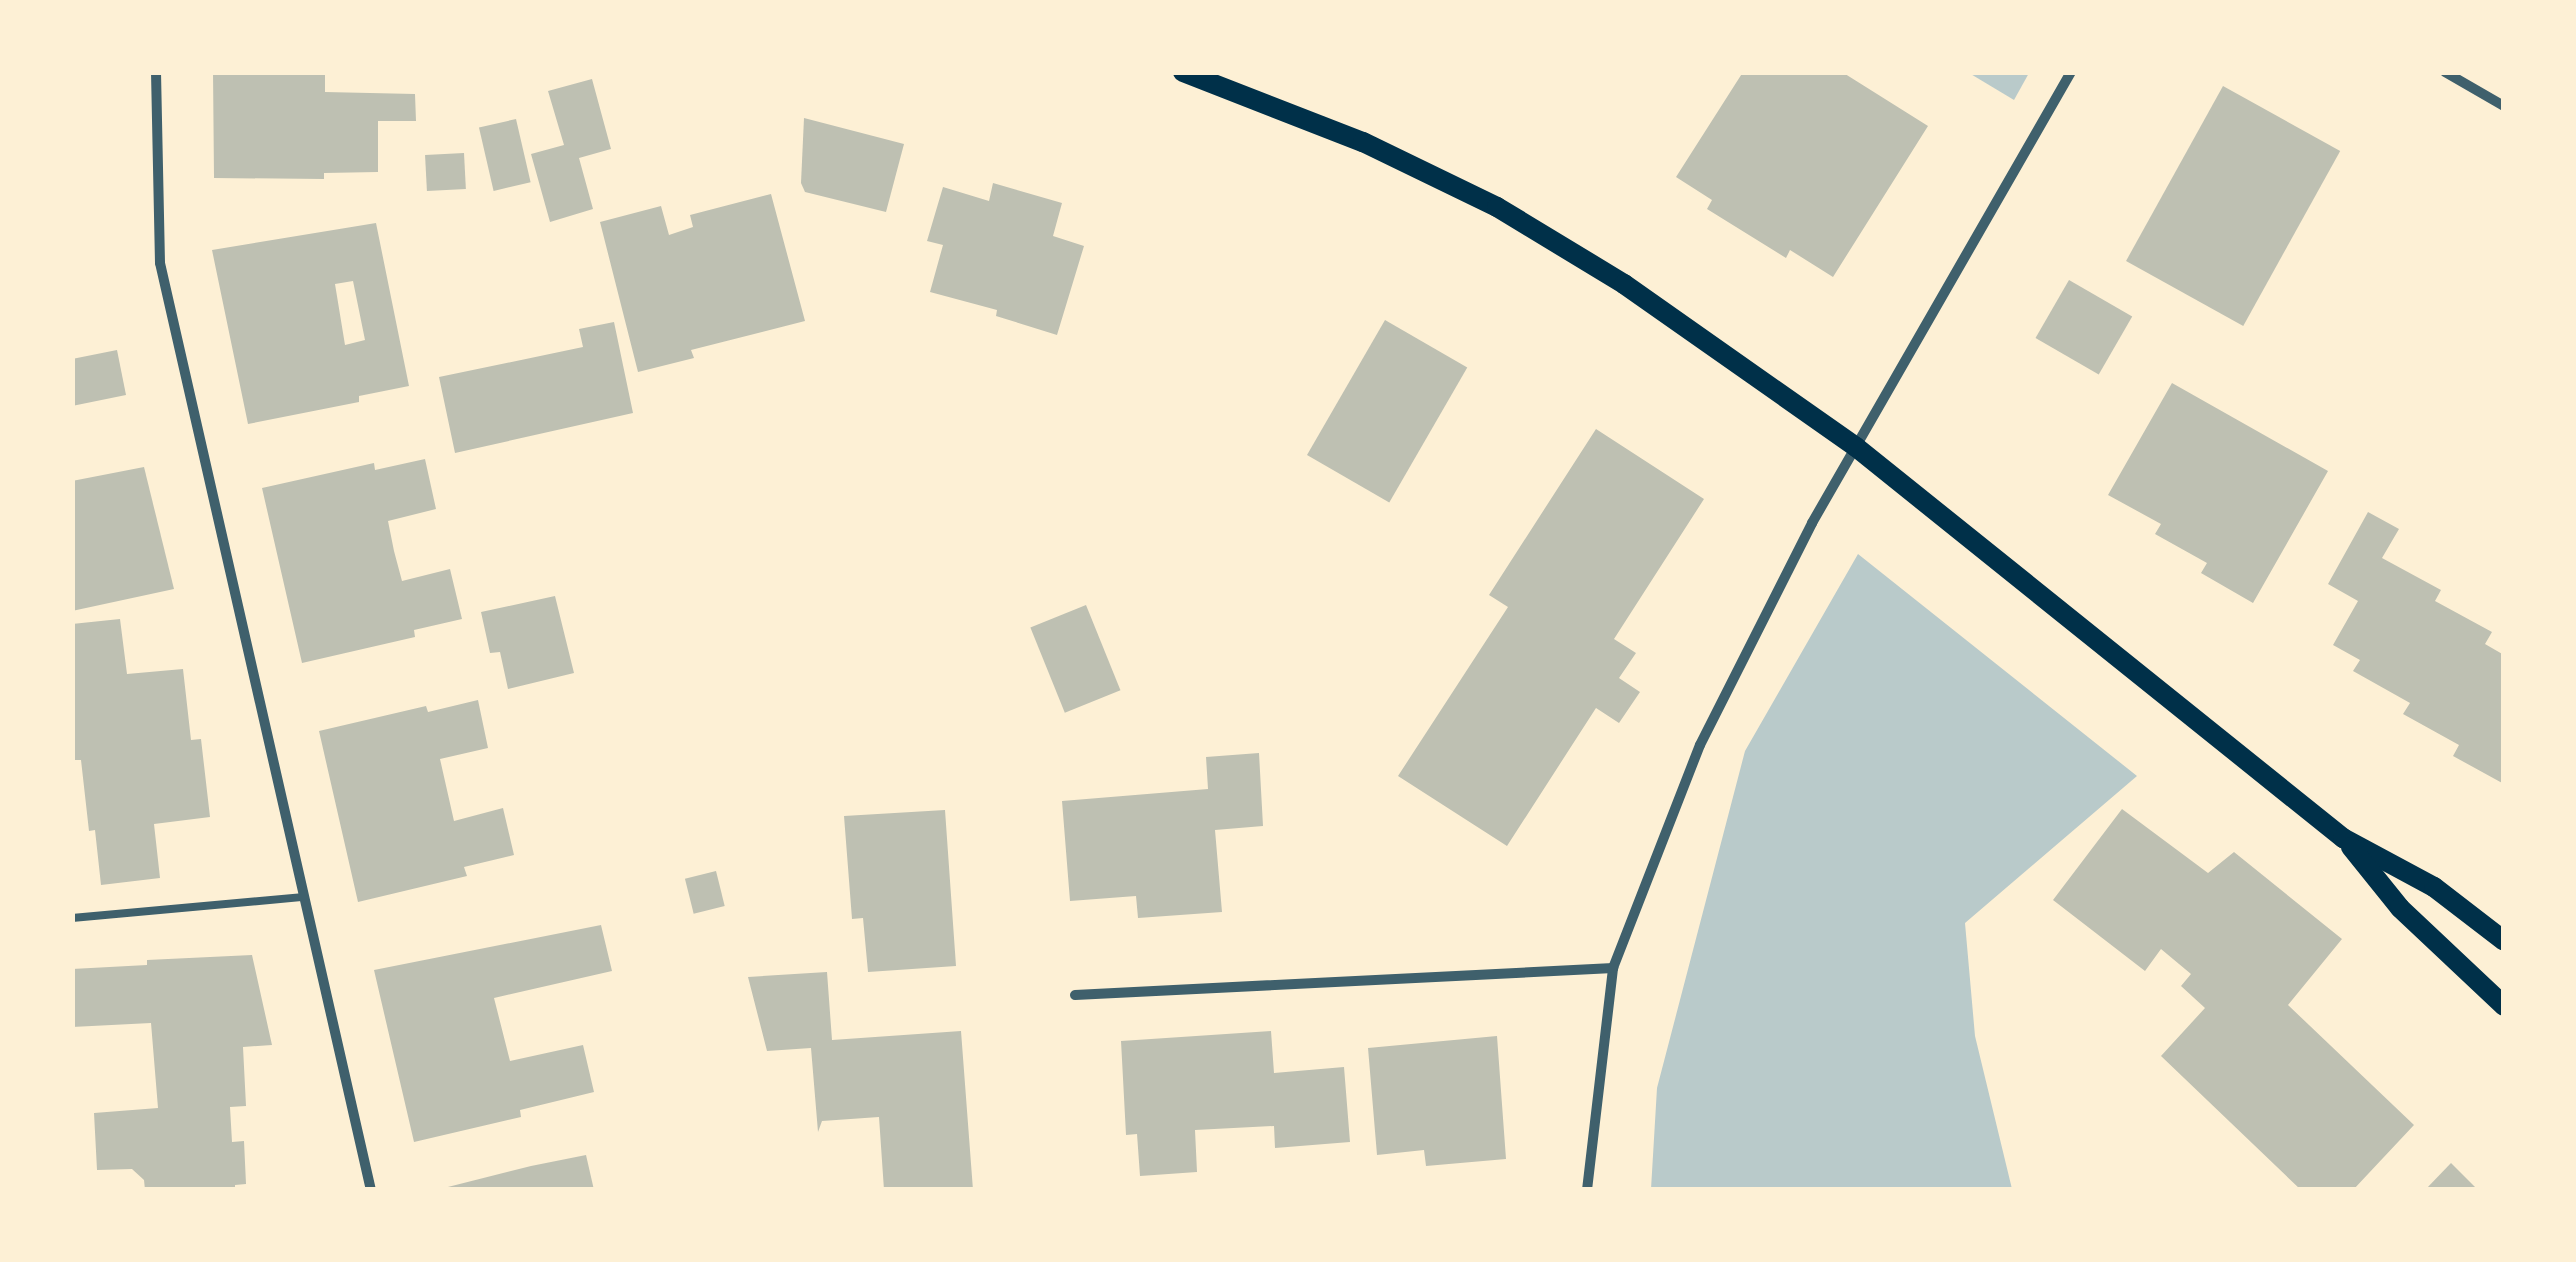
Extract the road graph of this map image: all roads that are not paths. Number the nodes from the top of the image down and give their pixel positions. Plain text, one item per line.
1 (156, 72) edge
2 (1183, 72) edge
3 (2071, 72) edge
4 (2445, 72) edge
5 (2504, 106) edge
6 (1856, 448) junction
7 (2343, 838) junction
8 (304, 896) junction
9 (72, 918) edge
10 (2504, 940) edge
11 (1613, 968) junction
12 (1075, 995) dead end
13 (2504, 1006) edge
14 (371, 1190) edge
15 (1586, 1190) edge

1 - 8 street
2 - 6 main road
3 - 6 street
4 - 5 street
6 - 7 main road
6 - 11 street
7 - 10 main road
7 - 13 main road
8 - 9 lane
8 - 14 street
11 - 12 street
11 - 15 street

